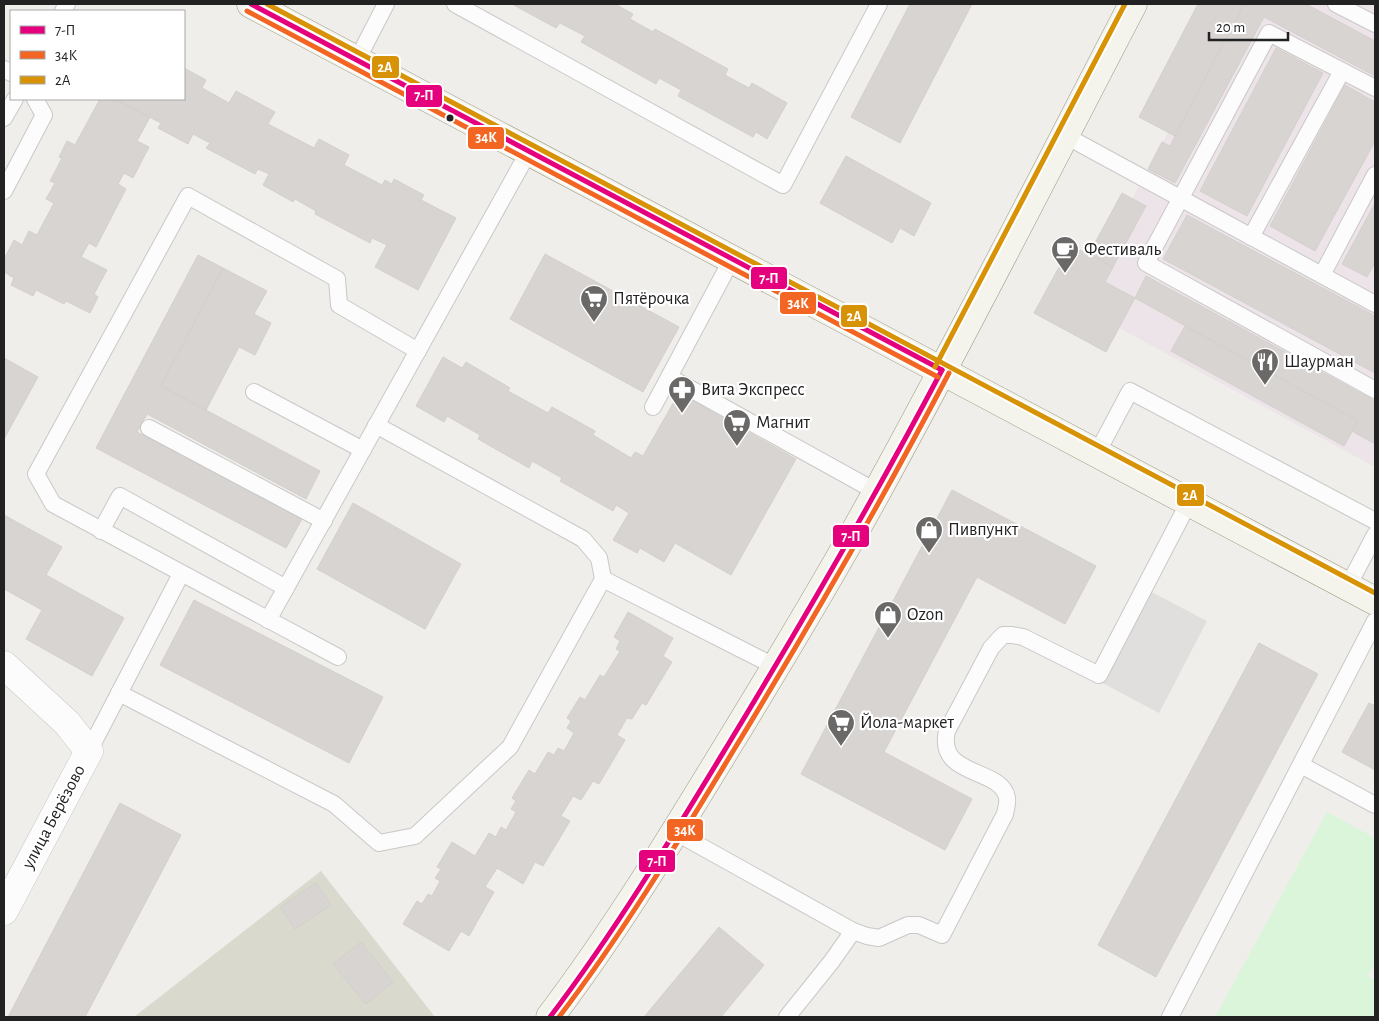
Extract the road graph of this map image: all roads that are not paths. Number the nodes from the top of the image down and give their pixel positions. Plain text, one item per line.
1 (251, 4) edge
2 (386, 4) edge
3 (455, 4) edge
4 (879, 4) edge
5 (1133, 4) edge
6 (1336, 4) edge
7 (1375, 23) edge
8 (357, 60) junction
9 (1342, 71) junction
10 (1375, 88) edge
11 (13, 100) edge
12 (36, 100) edge
13 (4, 118) edge
14 (1064, 135) junction
15 (529, 151) junction
16 (1375, 175) edge
17 (4, 191) edge
18 (1181, 198) junction
19 (1251, 237) junction
20 (732, 259) junction
21 (1322, 275) junction
22 (1375, 304) edge
23 (418, 351) junction
24 (942, 370) junction
25 (669, 377) junction
26 (1375, 390) edge
27 (254, 392) dead end
28 (653, 407) dead end
29 (376, 425) junction
30 (149, 428) dead end
31 (363, 450) junction
32 (1097, 453) junction
33 (877, 492) junction
34 (1189, 502) junction
35 (1375, 520) edge
36 (324, 521) junction
37 (101, 530) junction
38 (1375, 535) edge
39 (181, 574) junction
40 (603, 579) junction
41 (1348, 586) junction
42 (286, 588) junction
43 (1375, 601) edge
44 (268, 620) junction
45 (1375, 621) edge
46 (338, 657) dead end
47 (4, 665) edge
48 (776, 667) junction
49 (119, 693) junction
50 (89, 750) junction
51 (1301, 765) junction
52 (1375, 805) edge
53 (675, 832) junction
54 (4, 911) edge
55 (853, 931) junction
56 (550, 1017) edge
57 (787, 1017) edge
58 (1170, 1017) edge

1 - 8 street
2 - 8 lane
3 - 4 lane
5 - 14 street
6 - 7 lane
8 - 15 street
9 - 10 lane
9 - 18 lane
9 - 19 lane
11 - 13 lane
12 - 17 lane
14 - 18 lane
14 - 24 street
15 - 20 street
15 - 23 lane
16 - 21 lane
18 - 19 lane
18 - 26 lane
19 - 21 lane
20 - 24 street
20 - 25 lane
21 - 22 lane
23 - 29 lane
23 - 37 lane
24 - 32 street
24 - 33 street
25 - 28 lane
25 - 33 lane
27 - 31 lane
29 - 31 lane
29 - 40 lane
30 - 36 lane
31 - 36 lane
32 - 34 street
32 - 35 lane
33 - 48 street
34 - 41 street
34 - 55 lane
36 - 42 lane
37 - 39 lane
37 - 42 lane
38 - 41 lane
39 - 44 lane
39 - 49 lane
40 - 48 lane
40 - 49 lane
41 - 43 street
42 - 44 lane
44 - 46 lane
45 - 51 lane
47 - 50 street, улица Берёзово
48 - 53 street
49 - 50 lane
50 - 54 street, улица Берёзово
51 - 52 lane
51 - 58 lane
53 - 55 lane
53 - 56 street
55 - 57 lane

